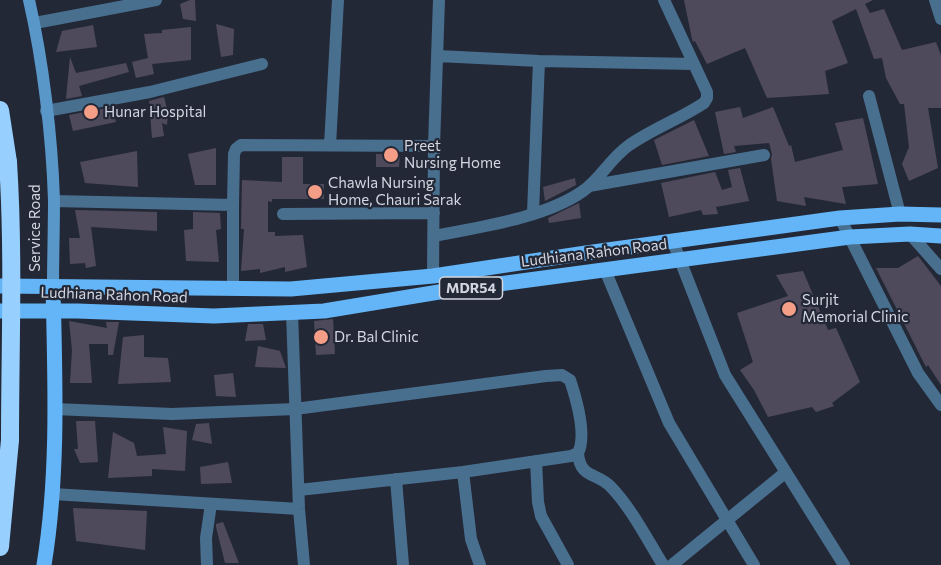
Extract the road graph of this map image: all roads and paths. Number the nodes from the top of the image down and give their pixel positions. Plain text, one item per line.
1 (29, 0) edge
2 (156, 0) edge
3 (338, 0) edge
4 (439, 0) edge
5 (664, 0) edge
6 (34, 23) junction
7 (438, 56) junction
8 (538, 61) junction
9 (262, 64) dead end
10 (694, 64) junction
11 (869, 96) dead end
12 (0, 110) edge
13 (46, 111) junction
14 (330, 145) junction
15 (434, 146) junction
16 (764, 155) dead end
17 (590, 186) junction
18 (54, 201) junction
19 (233, 206) junction
20 (434, 213) junction
21 (533, 213) junction
22 (283, 214) dead end
23 (900, 214) junction
24 (941, 214) edge
25 (840, 218) junction
26 (910, 234) junction
27 (434, 236) junction
28 (941, 236) edge
29 (850, 237) junction
30 (673, 242) junction
31 (680, 260) junction
32 (941, 269) edge
33 (605, 270) junction
34 (434, 276) junction
35 (0, 286) edge
36 (53, 286) junction
37 (233, 288) junction
38 (53, 310) junction
39 (0, 311) edge
40 (292, 312) junction
41 (941, 405) edge
42 (55, 409) junction
43 (295, 409) junction
44 (578, 453) junction
45 (536, 461) junction
46 (463, 472) junction
47 (786, 472) junction
48 (396, 479) junction
49 (300, 490) junction
50 (52, 494) junction
51 (211, 504) junction
52 (299, 509) junction
53 (726, 519) junction
54 (0, 547) edge
55 (44, 565) edge
56 (207, 565) edge
57 (304, 565) edge
58 (403, 565) edge
59 (480, 565) edge
60 (568, 565) edge
61 (663, 565) edge
62 (672, 565) edge
63 (754, 565) edge
64 (844, 565) edge

1 - 6 street, Service Road
2 - 6 street
3 - 14 street
4 - 7 street
5 - 10 street
6 - 13 street, Service Road
7 - 8 street
7 - 15 street
8 - 10 street
8 - 21 street
9 - 13 street
10 - 17 street
11 - 23 street
12 - 54 highway, bridge
13 - 18 street, Service Road
14 - 15 street
14 - 19 street
15 - 20 street
16 - 17 street
17 - 21 street
18 - 19 street
18 - 36 street, Service Road
19 - 37 street
20 - 22 street
20 - 27 street
21 - 27 street
23 - 24 main road, Ludhiana Rahon Road / MDR54
23 - 25 main road, Ludhiana Rahon Road / MDR54
25 - 29 street
25 - 30 main road, Ludhiana Rahon Road / MDR54
26 - 28 main road, Ludhiana Rahon Road / MDR54
26 - 29 main road, Ludhiana Rahon Road / MDR54
26 - 32 street
27 - 34 street
29 - 31 main road, Ludhiana Rahon Road / MDR54
29 - 41 street
30 - 31 street
30 - 34 main road, Ludhiana Rahon Road / MDR54
31 - 33 main road, Ludhiana Rahon Road / MDR54
31 - 47 street
33 - 40 main road, Ludhiana Rahon Road / MDR54
33 - 53 street
34 - 37 main road, Ludhiana Rahon Road / MDR54
35 - 36 main road, Ludhiana Rahon Road / MDR54
36 - 37 main road, Ludhiana Rahon Road / MDR54
36 - 38 main road, Service Road
38 - 39 main road, Ludhiana Rahon Road / MDR54
38 - 40 main road, Ludhiana Rahon Road / MDR54
38 - 42 main road, Service Road
40 - 43 street
42 - 43 street
42 - 50 main road, Service Road
43 - 44 street
43 - 49 street
44 - 45 street
44 - 61 street
45 - 46 street
45 - 60 street
46 - 48 street
46 - 59 street
47 - 53 street
47 - 64 street
48 - 49 street
48 - 58 street
49 - 52 street
50 - 51 street
50 - 55 main road, Service Road
51 - 52 street
51 - 56 street
52 - 57 street
53 - 62 street
53 - 63 street

